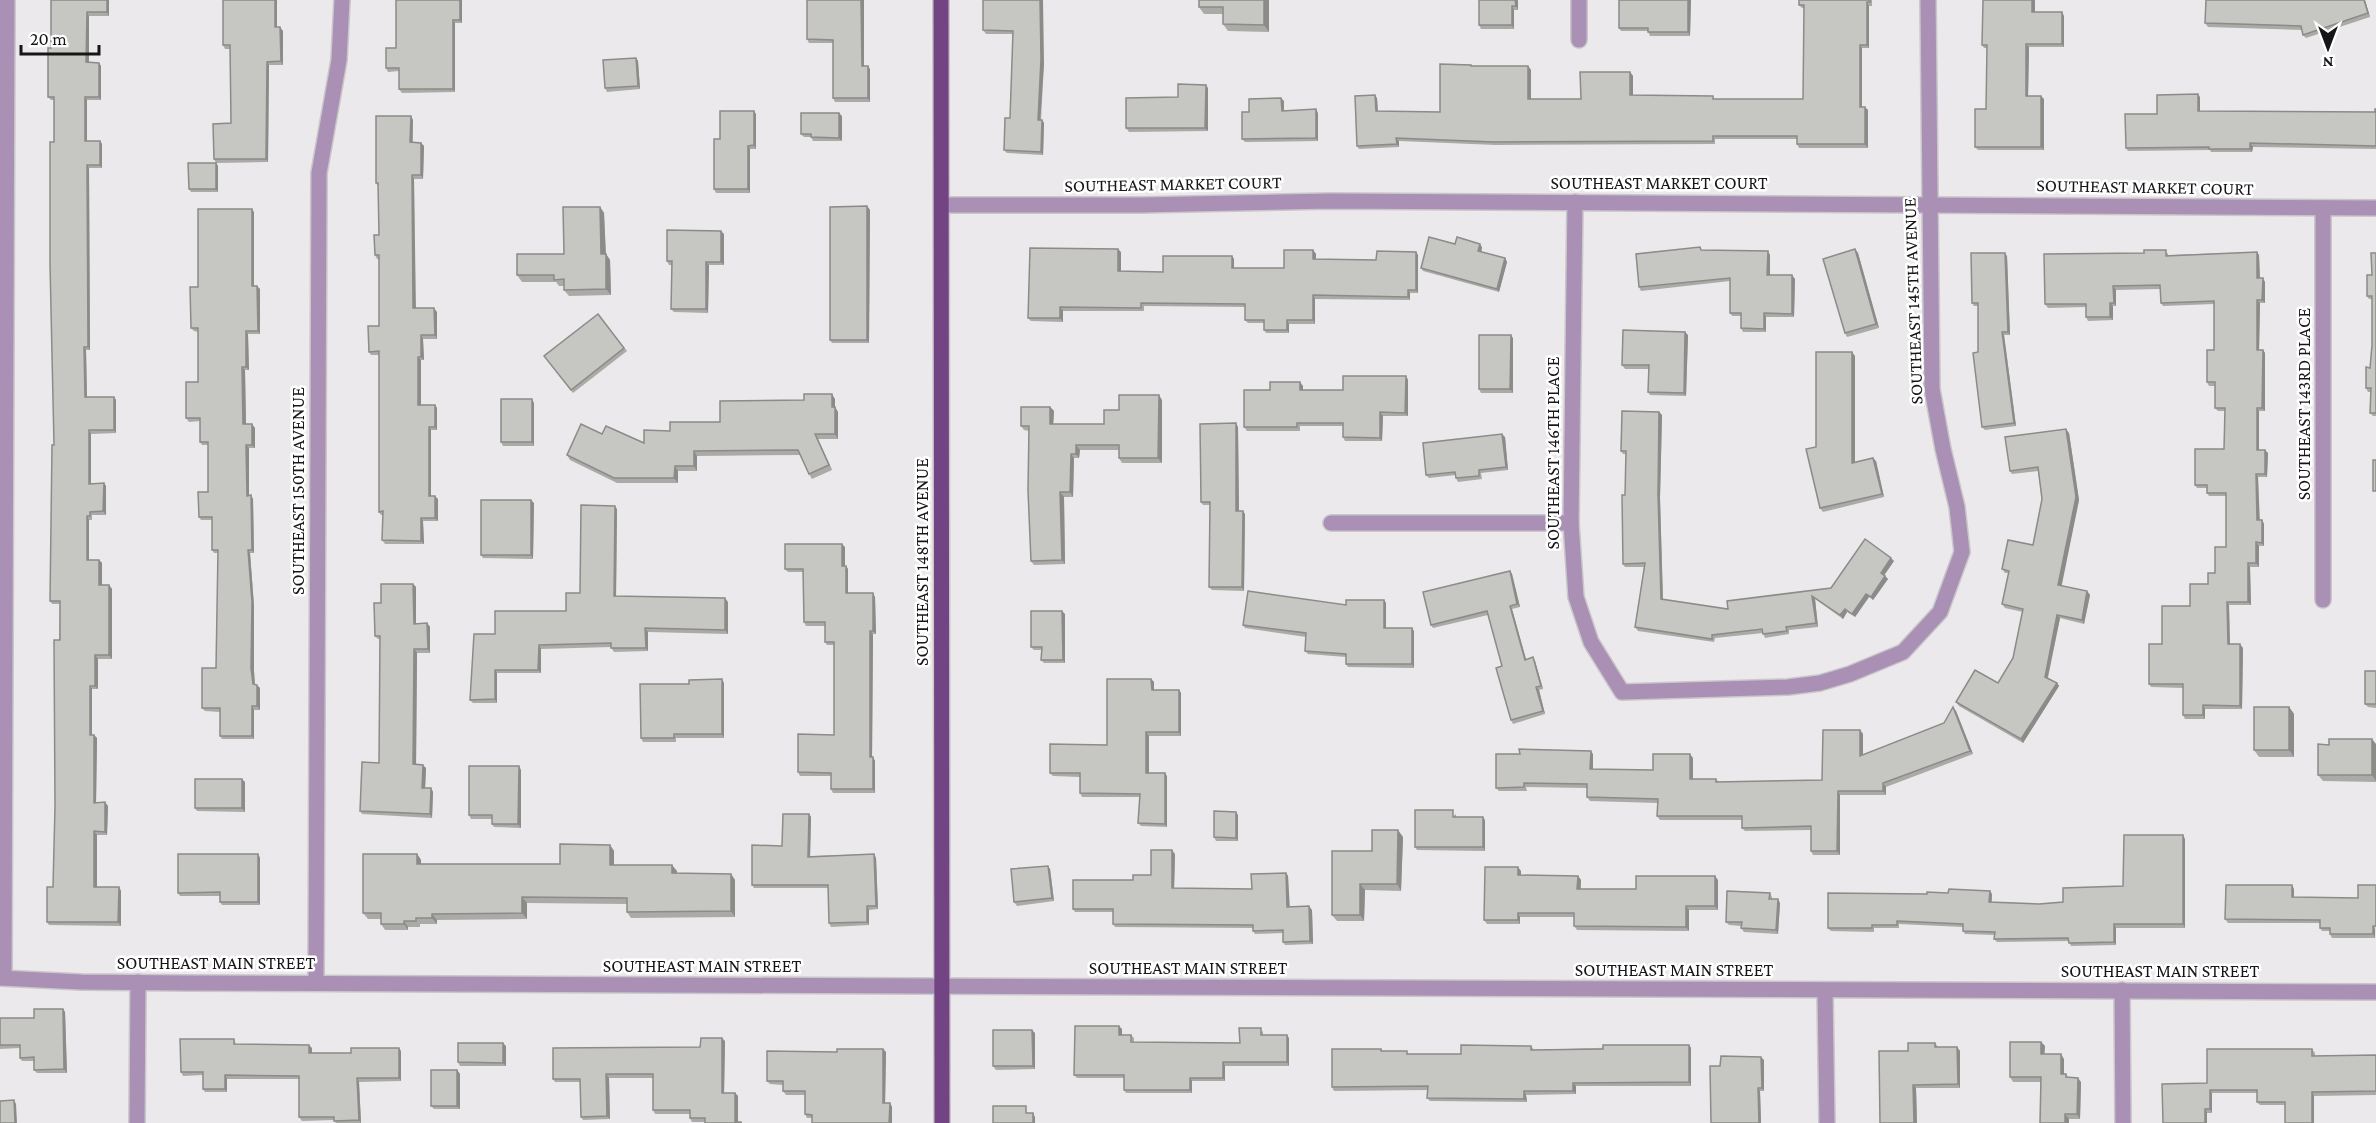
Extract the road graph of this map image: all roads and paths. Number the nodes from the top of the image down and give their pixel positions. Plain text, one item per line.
1 (8, 0) edge
2 (342, 0) edge
3 (941, 0) edge
4 (1580, 0) edge
5 (1928, 0) edge
6 (1579, 40) dead end
7 (1575, 202) junction
8 (942, 205) junction
9 (1929, 205) junction
10 (2323, 208) junction
11 (2376, 208) edge
12 (4, 369) edge
13 (1330, 523) dead end
14 (1570, 523) junction
15 (2324, 600) dead end
16 (1622, 692) joint
17 (2, 978) edge
18 (138, 982) junction
19 (315, 983) junction
20 (942, 986) junction
21 (2122, 990) junction
22 (1825, 991) junction
23 (2376, 992) edge
24 (137, 1123) edge
25 (942, 1123) edge
26 (1827, 1123) edge
27 (2123, 1123) edge

1 - 12 street
2 - 19 street, SOUTHEAST 150TH AVENUE
3 - 8 main road, SOUTHEAST 148TH AVENUE
4 - 6 street
5 - 9 street, SOUTHEAST 145TH AVENUE
7 - 8 street, SOUTHEAST MARKET COURT
7 - 9 street, SOUTHEAST MARKET COURT
7 - 14 street, SOUTHEAST 146TH PLACE
8 - 20 main road, SOUTHEAST 148TH AVENUE
9 - 10 street, SOUTHEAST MARKET COURT
9 - 16 street, SOUTHEAST 145TH AVENUE
10 - 11 street, SOUTHEAST MARKET COURT
10 - 15 street, SOUTHEAST 143RD PLACE
12 - 17 street
13 - 14 street
14 - 16 street, SOUTHEAST 146TH PLACE
17 - 18 street, SOUTHEAST MAIN STREET
18 - 19 street, SOUTHEAST MAIN STREET
18 - 24 street
19 - 20 street, SOUTHEAST MAIN STREET
20 - 22 street, SOUTHEAST MAIN STREET
20 - 25 main road, SOUTHEAST 148TH AVENUE
21 - 22 street, SOUTHEAST MAIN STREET
21 - 23 street, SOUTHEAST MAIN STREET
21 - 27 street
22 - 26 street

